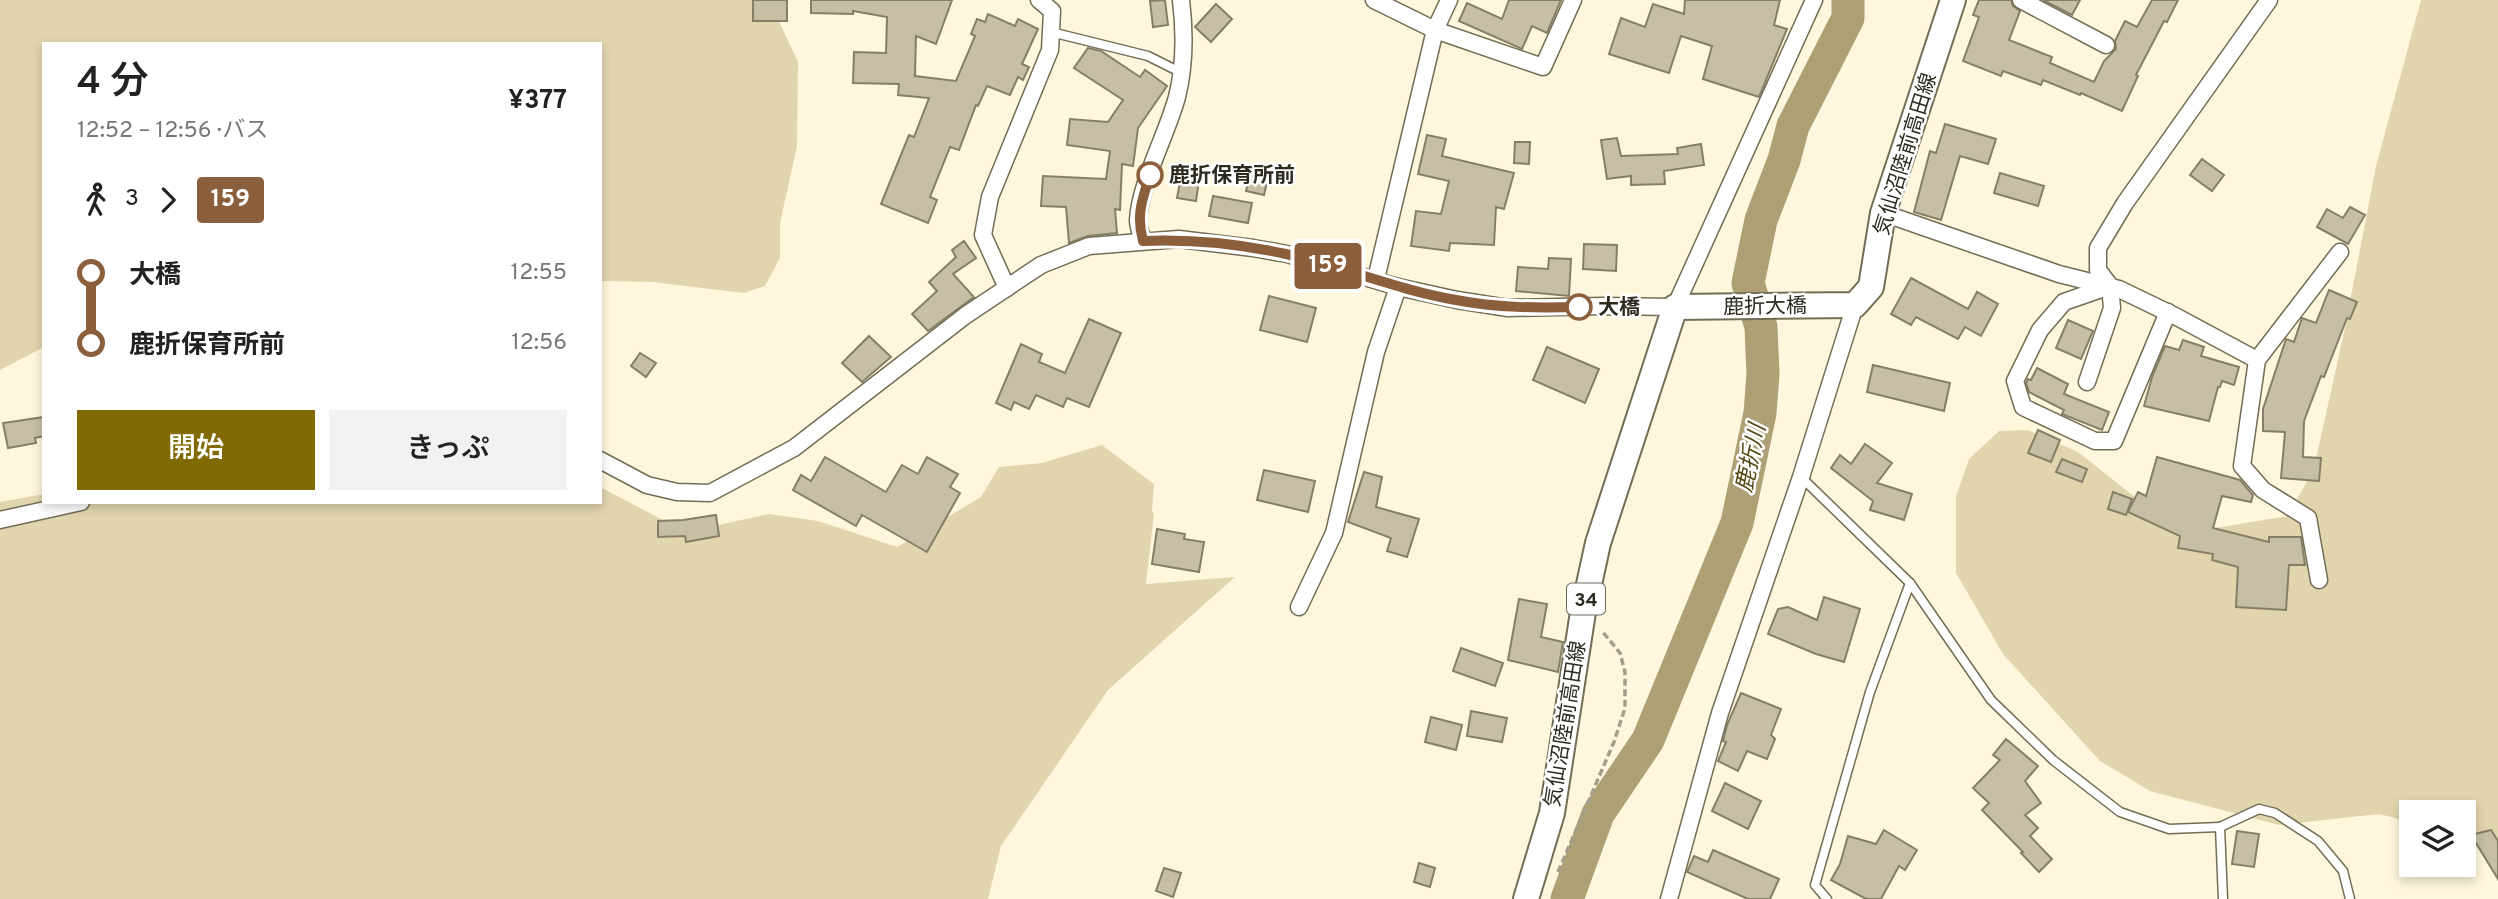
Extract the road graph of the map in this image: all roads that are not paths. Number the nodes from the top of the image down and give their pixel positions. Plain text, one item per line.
1 (1039, 0) edge
2 (1181, 0) edge
3 (1374, 0) edge
4 (1450, 0) edge
5 (1573, 0) edge
6 (1814, 0) edge
7 (1953, 0) edge
8 (2021, 0) edge
9 (2269, 0) edge
10 (1435, 30) junction
11 (1051, 32) junction
12 (2106, 44) dead end
13 (1182, 74) junction
14 (1883, 213) junction
15 (1143, 241) junction
16 (2340, 251) dead end
17 (1376, 279) junction
18 (2110, 286) junction
19 (1398, 287) junction
20 (1007, 288) junction
21 (1855, 305) junction
22 (1675, 307) junction
23 (2168, 312) junction
24 (2257, 360) junction
25 (2087, 382) dead end
26 (602, 461) edge
27 (1801, 477) junction
28 (72, 504) edge
29 (0, 520) edge
30 (2319, 580) dead end
31 (1910, 583) junction
32 (1299, 607) dead end
33 (2220, 827) junction
34 (1526, 899) edge
35 (1669, 899) edge
36 (1827, 899) edge
37 (2222, 899) edge
38 (2350, 899) edge

1 - 11 street
2 - 13 street
3 - 10 street
4 - 10 street
5 - 10 street
6 - 22 street
7 - 14 main road, 気仙沼陸前高田線
8 - 12 street
9 - 18 street
10 - 17 street
11 - 13 lane
11 - 20 street
13 - 15 street
14 - 18 street
14 - 21 main road, 気仙沼陸前高田線
15 - 17 street
15 - 20 street
16 - 24 street
17 - 19 street
18 - 23 street
18 - 23 street
18 - 25 street
19 - 22 street
19 - 32 street
20 - 26 street
21 - 22 main road, 鹿折大橋
21 - 27 street
22 - 34 main road, 気仙沼陸前高田線 / 34
23 - 24 street
24 - 30 street
27 - 31 lane
27 - 35 street
28 - 29 street
31 - 33 lane
31 - 36 lane
33 - 37 lane
33 - 38 lane

